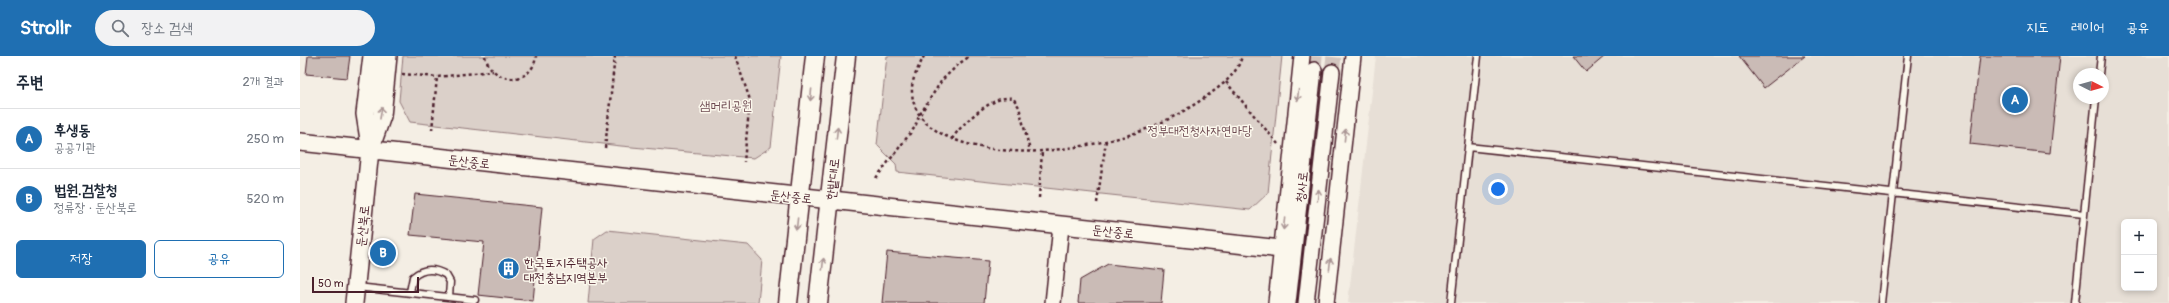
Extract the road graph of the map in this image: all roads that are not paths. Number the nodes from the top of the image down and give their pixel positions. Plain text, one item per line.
1 (372, 56) edge
2 (388, 56) edge
3 (815, 56) edge
4 (846, 56) edge
5 (1302, 56) edge
6 (1353, 56) edge
7 (1478, 56) edge
8 (1908, 56) edge
9 (2101, 56) edge
10 (2100, 68) edge
11 (1314, 70) tunnel mouth
12 (1332, 72) tunnel mouth
13 (2095, 104) edge
14 (300, 142) edge
15 (1468, 147) junction
16 (370, 150) junction
17 (1893, 195) junction
18 (800, 197) junction
19 (830, 200) junction
20 (2084, 214) junction
21 (1062, 226) junction
22 (1281, 249) junction
23 (410, 292) junction
24 (355, 295) edge
25 (449, 297) junction
26 (476, 300) dead end
27 (788, 303) edge
28 (818, 303) edge
29 (1053, 303) edge
30 (1276, 303) edge
31 (1288, 303) edge
32 (1306, 303) edge
33 (1326, 303) edge
34 (1451, 303) edge
35 (1882, 303) edge
36 (2075, 303) edge

1 - 16 main road, 둔산북로
16 -> 2 main road, 둔산북로
3 -> 18 main road
19 -> 4 main road, 한밭대로
5 -> 22 street
33 -> 6 street
7 - 15 lane
8 - 17 lane
9 - 10 lane
11 - 31 street, 청사로
32 -> 12 street, 청사로
13 - 20 lane
14 - 16 main road, 둔산중로
15 - 17 lane
15 - 34 lane
16 - 18 main road, 둔산중로
16 - 24 main road, 둔산북로
17 - 20 lane
17 - 35 lane
18 - 19 main road, 둔산중로
18 -> 27 main road
19 - 21 main road, 둔산중로
28 -> 19 main road, 한밭대로
20 - 36 lane
21 - 22 main road, 둔산중로
21 - 29 street
22 - 30 street
23 - 24 lane
23 - 25 lane
23 - 25 lane
25 - 26 lane

